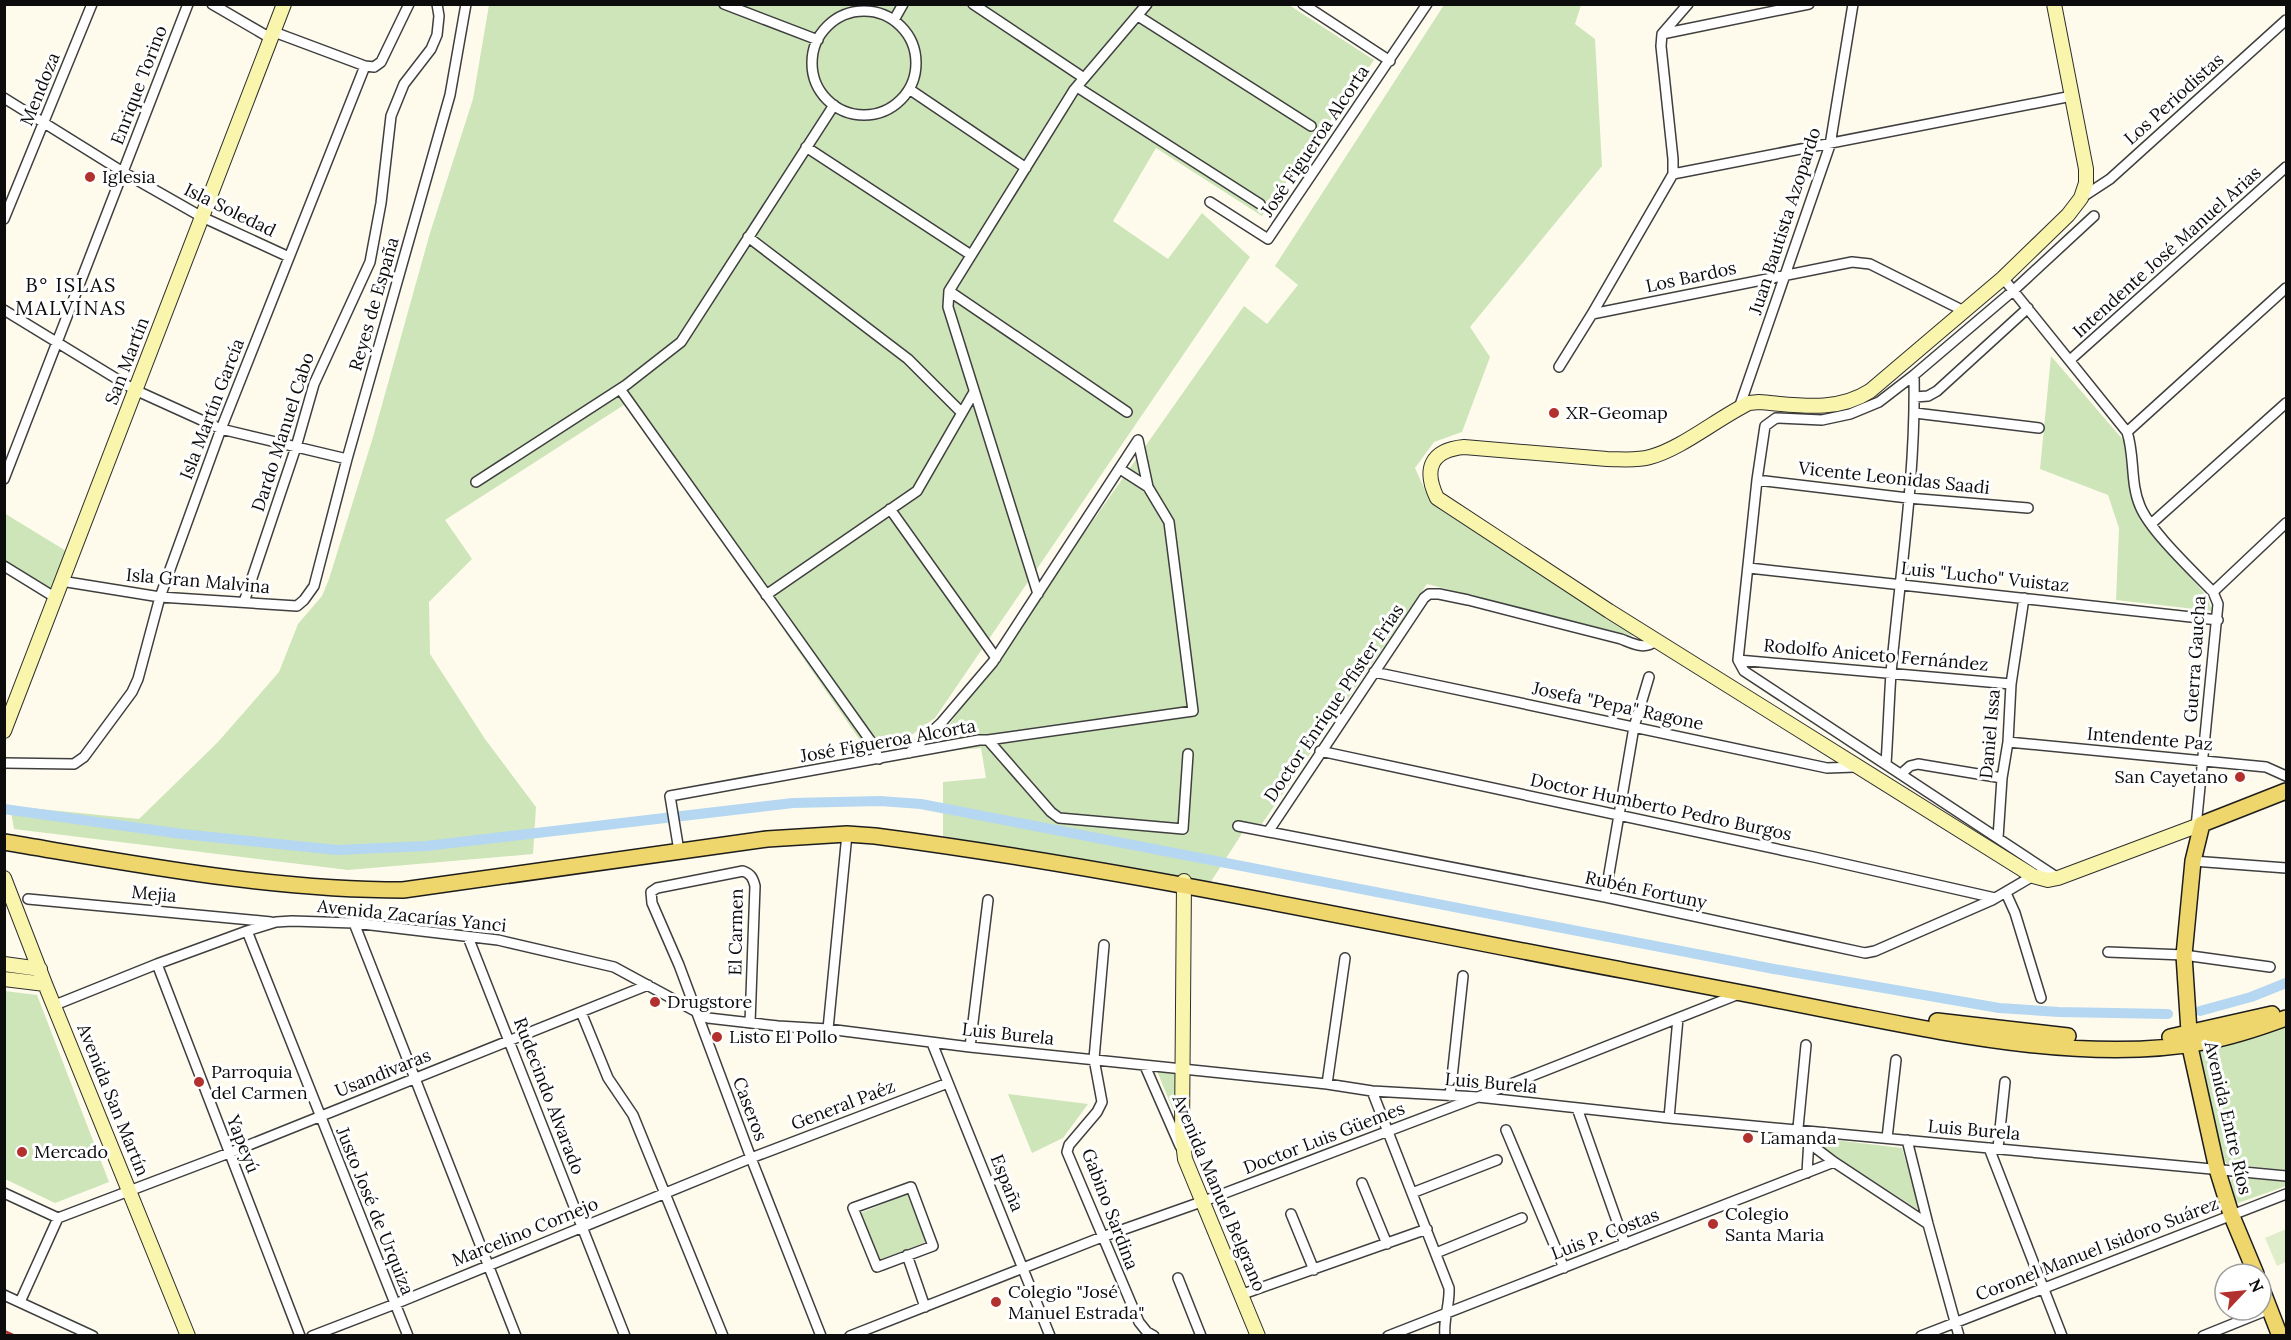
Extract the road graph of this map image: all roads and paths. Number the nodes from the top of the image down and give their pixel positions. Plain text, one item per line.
1 (93, 4) edge
2 (188, 4) edge
3 (212, 4) edge
4 (285, 4) edge
5 (409, 4) edge
6 (437, 4) edge
7 (466, 4) edge
8 (724, 4) edge
9 (903, 4) edge
10 (973, 4) edge
11 (1147, 4) edge
12 (1303, 4) edge
13 (1427, 4) edge
14 (1688, 4) edge
15 (1809, 4) edge
16 (1852, 4) edge
17 (2054, 4) edge
18 (1138, 15) junction
19 (894, 20) junction
20 (2286, 20) edge
21 (1662, 34) junction
22 (273, 35) junction
23 (818, 40) junction
24 (1390, 60) junction
25 (365, 66) junction
26 (1084, 78) junction
27 (1077, 87) junction
28 (909, 90) junction
29 (2072, 96) junction
30 (4, 98) edge
31 (834, 105) junction
32 (44, 122) junction
33 (1311, 126) dead end
34 (1830, 145) junction
35 (806, 147) junction
36 (2286, 167) edge
37 (1026, 168) junction
38 (123, 172) junction
39 (1673, 174) junction
40 (2081, 198) junction
41 (1210, 202) dead end
42 (1260, 204) dead end
43 (2094, 216) dead end
44 (202, 217) junction
45 (4, 219) edge
46 (748, 237) junction
47 (971, 255) junction
48 (289, 257) junction
49 (1787, 274) junction
50 (2003, 278) junction
51 (2286, 288) edge
52 (2014, 290) junction
53 (948, 291) junction
54 (2028, 308) junction
55 (4, 310) edge
56 (1964, 311) junction
57 (1592, 314) junction
58 (58, 343) junction
59 (2070, 360) junction
60 (1559, 367) dead end
61 (1914, 375) junction
62 (620, 389) junction
63 (135, 390) junction
64 (974, 392) junction
65 (1915, 397) junction
66 (2286, 403) edge
67 (1739, 408) junction
68 (1127, 412) dead end
69 (962, 413) junction
70 (1915, 413) junction
71 (2039, 428) dead end
72 (221, 429) junction
73 (2127, 432) junction
74 (296, 447) junction
75 (347, 459) junction
76 (1120, 470) junction
77 (4, 479) edge
78 (1757, 480) junction
79 (476, 482) dead end
80 (1148, 487) junction
81 (1908, 498) junction
82 (2028, 507) dead end
83 (890, 509) junction
84 (2286, 523) edge
85 (2151, 524) junction
86 (4, 566) edge
87 (1749, 568) junction
88 (61, 581) junction
89 (1901, 584) junction
90 (2213, 592) junction
91 (1038, 594) junction
92 (766, 595) junction
93 (160, 597) junction
94 (56, 598) junction
95 (2024, 598) junction
96 (244, 602) junction
97 (297, 606) joint
98 (2218, 620) junction
99 (1656, 641) junction
100 (996, 658) junction
101 (1738, 660) junction
102 (1374, 672) junction
103 (1891, 673) junction
104 (1649, 677) dead end
105 (2011, 684) junction
106 (1634, 727) junction
107 (4, 731) edge
108 (988, 740) junction
109 (2008, 742) junction
110 (1320, 751) junction
111 (909, 753) junction
112 (1188, 754) dead end
113 (879, 759) junction
114 (2203, 760) junction
115 (4, 763) edge
116 (1886, 764) junction
117 (1856, 767) junction
118 (1900, 774) junction
119 (2286, 776) edge
120 (2002, 778) junction
121 (2286, 791) edge
122 (1619, 815) junction
123 (2199, 825) junction
124 (1238, 826) dead end
125 (1268, 832) junction
126 (847, 834) junction
127 (4, 836) edge
128 (1998, 838) junction
129 (4, 842) edge
130 (679, 848) junction
131 (2193, 861) junction
132 (2286, 868) edge
133 (2033, 876) junction
134 (4, 878) edge
135 (2058, 878) junction
136 (1184, 883) junction
137 (651, 892) joint
138 (2006, 893) junction
139 (1605, 897) junction
140 (1995, 898) junction
141 (28, 899) dead end
142 (988, 900) dead end
143 (276, 922) junction
144 (354, 923) junction
145 (247, 931) junction
146 (468, 937) junction
147 (1104, 945) dead end
148 (2108, 952) dead end
149 (2184, 955) junction
150 (1345, 958) dead end
151 (4, 964) edge
152 (157, 964) junction
153 (2270, 967) dead end
154 (40, 969) junction
155 (1463, 976) dead end
156 (4, 979) edge
157 (45, 984) junction
158 (648, 985) junction
159 (1741, 993) junction
160 (2041, 999) dead end
161 (55, 1005) junction
162 (695, 1011) junction
163 (2286, 1011) edge
164 (581, 1012) junction
165 (1678, 1018) junction
166 (2286, 1018) edge
167 (750, 1023) junction
168 (828, 1029) junction
169 (2189, 1039) junction
170 (509, 1040) junction
171 (932, 1043) junction
172 (1806, 1046) dead end
173 (970, 1047) junction
174 (1094, 1059) junction
175 (1896, 1060) dead end
176 (1145, 1066) junction
177 (1183, 1070) junction
178 (415, 1077) junction
179 (2005, 1082) dead end
180 (948, 1083) junction
181 (1328, 1084) junction
182 (1372, 1091) junction
183 (1450, 1096) junction
184 (1478, 1097) junction
185 (1577, 1108) junction
186 (319, 1117) junction
187 (1669, 1118) junction
188 (1798, 1128) junction
189 (1809, 1129) junction
190 (1506, 1130) dead end
191 (1388, 1131) junction
192 (1887, 1137) junction
193 (1908, 1140) junction
194 (1809, 1143) junction
195 (1994, 1148) junction
196 (229, 1153) junction
197 (751, 1158) junction
198 (1185, 1159) junction
199 (1497, 1160) dead end
200 (1834, 1162) junction
201 (2217, 1169) junction
202 (1807, 1173) junction
203 (2286, 1176) edge
204 (1362, 1184) dead end
205 (131, 1191) junction
206 (4, 1193) edge
207 (663, 1193) junction
208 (1412, 1193) junction
209 (2286, 1194) edge
210 (1204, 1201) junction
211 (1291, 1214) dead end
212 (2231, 1214) junction
213 (58, 1218) junction
214 (1522, 1218) dead end
215 (1928, 1224) junction
216 (582, 1227) junction
217 (1427, 1229) junction
218 (1102, 1238) junction
219 (1387, 1244) junction
220 (1625, 1244) junction
221 (1436, 1253) junction
222 (907, 1255) junction
223 (2251, 1262) edge
224 (488, 1265) junction
225 (1024, 1268) junction
226 (1564, 1268) junction
227 (1314, 1270) junction
228 (1178, 1278) dead end
229 (2043, 1289) junction
230 (1243, 1294) junction
231 (4, 1295) edge
232 (20, 1302) junction
233 (395, 1304) junction
234 (925, 1307) junction
235 (1448, 1313) junction
236 (2273, 1317) edge
237 (1954, 1322) junction
238 (2237, 1322) edge
239 (93, 1335) edge
240 (188, 1335) edge
241 (300, 1335) edge
242 (312, 1335) edge
243 (408, 1335) edge
244 (516, 1335) edge
245 (625, 1335) edge
246 (723, 1335) edge
247 (821, 1335) edge
248 (850, 1335) edge
249 (1050, 1335) edge
250 (1154, 1335) edge
251 (1201, 1335) edge
252 (1258, 1335) edge
253 (1388, 1335) edge
254 (1445, 1335) edge
255 (1921, 1335) edge
256 (1959, 1335) edge
257 (2062, 1335) edge
258 (2204, 1335) edge
259 (2280, 1335) edge

1 - 32 street, Mendoza
2 - 38 street, Enrique Torino
3 - 22 street
4 - 22 main road, San Martín
5 - 25 street
6 - 74 street, Dardo Manuel Cabo
7 - 75 street, Reyes de España
8 - 23 street
9 - 19 street
10 - 26 street
11 - 18 street
12 - 24 street
13 - 24 street, José Figueroa Alcorta
14 - 21 street
15 - 21 street
16 - 34 street, Juan Bautista Azopardo
17 - 29 main road
18 - 26 street
18 - 33 street
19 - 23 street
19 - 28 street
20 - 40 street, Los Periodistas
21 - 39 street
22 - 25 street
22 - 44 main road, San Martín
23 - 31 street
24 - 41 street, José Figueroa Alcorta
25 - 48 street, Isla Martín García
26 - 27 street
27 - 37 street
27 - 42 street
28 - 31 street
28 - 37 street
29 - 34 street
29 - 40 main road
30 - 32 street, Isla Soledad
31 - 35 street
32 - 38 street, Isla Soledad
32 - 45 street, Mendoza
34 - 39 street
34 - 49 street, Juan Bautista Azopardo
35 - 46 street
35 - 47 street
36 - 59 street, Intendente José Manuel Arias
37 - 47 street
38 - 44 street, Isla Soledad
38 - 58 street, Enrique Torino
39 - 57 street
40 - 50 main road
43 - 52 street
44 - 48 street, Isla Soledad
44 - 63 main road, San Martín
46 - 62 street
46 - 69 street
47 - 53 street
48 - 72 street, Isla Martín García
49 - 56 street, Los Bardos
49 - 57 street, Los Bardos
49 - 67 street, Juan Bautista Azopardo
50 - 52 street
50 - 56 main road
51 - 73 street
52 - 54 street
52 - 61 street
53 - 64 street
53 - 68 street
54 - 59 street
54 - 65 street
55 - 58 street
56 - 67 main road
57 - 60 street
58 - 63 street
58 - 77 street, Enrique Torino
59 - 73 street
61 - 65 street
61 - 78 street
62 - 79 street
62 - 92 street
63 - 72 street
63 - 88 main road, San Martín
64 - 69 street
64 - 91 street
65 - 70 street
66 - 85 street
67 - 99 main road
69 - 83 street
70 - 71 street
70 - 81 street
72 - 74 street
72 - 93 street, Isla Martín García
73 - 85 street
74 - 75 street
74 - 96 street, Dardo Manuel Cabo
75 - 97 street, Reyes de España
76 - 80 street
76 - 80 street
76 - 91 street
78 - 81 street, Vicente Leonidas Saadi
78 - 87 street
80 - 108 street
81 - 82 street, Vicente Leonidas Saadi
81 - 89 street
83 - 92 street
83 - 100 street
84 - 90 street, Guerra Gaucha
85 - 90 street
86 - 94 street
87 - 89 street, Luis "Lucho" Vuistaz
87 - 101 street
88 - 93 street, Isla Gran Malvina
88 - 94 main road, San Martín
89 - 95 street, Luis "Lucho" Vuistaz
89 - 103 street
90 - 98 street, Guerra Gaucha
91 - 100 street
92 - 113 street
93 - 96 street, Isla Gran Malvina
93 - 115 street, Isla Martín García
94 - 107 main road, San Martín
95 - 98 street, Luis "Lucho" Vuistaz
95 - 105 street, Daniel Issa
96 - 97 street, Isla Gran Malvina
98 - 114 street, Guerra Gaucha
99 - 102 street, Doctor Enrique Pfister Frías
99 - 117 main road
100 - 111 street
101 - 103 street, Rodolfo Aniceto Fernández
101 - 116 street
102 - 106 street, Josefa "Pepa" Ragone
102 - 110 street, Doctor Enrique Pfister Frías
103 - 105 street, Rodolfo Aniceto Fernández
103 - 116 street
104 - 106 street
105 - 109 street, Daniel Issa
106 - 117 street, Josefa "Pepa" Ragone
106 - 122 street
108 - 111 street, José Figueroa Alcorta
108 - 112 street, José Figueroa Alcorta
109 - 114 street, Intendente Paz
109 - 120 street, Daniel Issa
110 - 122 street, Doctor Humberto Pedro Burgos
110 - 125 street, Doctor Enrique Pfister Frías
111 - 113 street, José Figueroa Alcorta
113 - 130 street, José Figueroa Alcorta
114 - 119 street, Intendente Paz
114 - 123 street, Guerra Gaucha
116 - 118 street
117 - 133 main road
118 - 120 street
118 - 128 street
120 - 128 street, Daniel Issa
121 - 123 main road
122 - 139 street
122 - 140 street, Doctor Humberto Pedro Burgos
123 - 131 main road, Avenida Entre Ríos
123 - 135 main road
124 - 125 street, Rubén Fortuny
125 - 139 street, Rubén Fortuny
126 - 130 main road
126 - 136 main road
126 - 168 street
127 - 130 main road
128 - 135 street
129 - 130 main road
130 - 136 main road
131 - 132 street
131 - 149 main road, Avenida Entre Ríos
133 - 135 main road
133 - 138 street, Rubén Fortuny
134 - 154 main road, Avenida San Martín
136 - 159 main road
136 - 169 main road
136 - 177 main road
137 - 162 street, Caseros
137 - 167 street, El Carmen
138 - 140 street, Rubén Fortuny
138 - 160 street
139 - 140 street, Rubén Fortuny
141 - 143 street, Mejia
142 - 173 street
143 - 144 street, Avenida Zacarías Yanci
143 - 145 street, Avenida Zacarías Yanci
144 - 146 street, Avenida Zacarías Yanci
144 - 178 street
145 - 152 street, Avenida Zacarías Yanci
145 - 186 street, Justo José de Urquiza
146 - 158 street, Avenida Zacarías Yanci
146 - 170 street, Rudecindo Alvarado
147 - 174 street
148 - 149 street
149 - 153 street
149 - 169 main road, Avenida Entre Ríos
150 - 181 street
151 - 154 main road
152 - 161 street, Avenida Zacarías Yanci
152 - 196 street, Yapeyú
154 - 157 main road, Avenida San Martín
155 - 183 street
156 - 157 main road
157 - 161 main road, Avenida San Martín
158 - 162 street, Avenida Zacarías Yanci
158 - 164 street, Usandivaras
159 - 165 street, Doctor Luis Güemes
159 - 169 main road
161 - 205 main road, Avenida San Martín
162 - 167 street, Luis Burela
162 - 197 street, Caseros
163 - 169 main road
164 - 170 street, Usandivaras
164 - 207 street
165 - 184 street, Doctor Luis Güemes
165 - 187 street
166 - 169 main road
167 - 168 street, Luis Burela
168 - 171 street, Luis Burela
169 - 201 main road, Avenida Entre Ríos
170 - 178 street, Usandivaras
170 - 216 street, Rudecindo Alvarado
171 - 173 street, Luis Burela
171 - 180 street, España
172 - 188 street
173 - 174 street, Luis Burela
174 - 176 street, Luis Burela
174 - 218 street, Gabino Sardina
175 - 192 street
176 - 177 street, Luis Burela
176 - 198 street, Avenida Manuel Belgrano
177 - 181 street, Luis Burela
177 - 198 main road
178 - 186 street, Usandivaras
178 - 224 street
179 - 195 street
180 - 197 street, General Paéz
180 - 225 street, España
181 - 182 street, Luis Burela
182 - 183 street, Luis Burela
182 - 191 street
183 - 184 street, Luis Burela
184 - 185 street, Luis Burela
184 - 191 street, Doctor Luis Güemes
185 - 187 street, Luis Burela
185 - 220 street
186 - 196 street, Usandivaras
186 - 233 street, Justo José de Urquiza
187 - 188 street, Luis Burela
188 - 189 street, Luis Burela
189 - 192 street, Luis Burela
189 - 194 street
190 - 226 street
191 - 208 street
191 - 210 street, Doctor Luis Güemes
192 - 193 street, Luis Burela
193 - 195 street, Luis Burela
193 - 215 street
194 - 200 street
194 - 202 street
195 - 201 street, Luis Burela
195 - 229 street
196 - 205 street, Usandivaras
196 - 241 street, Yapeyú
197 - 207 street, Marcelino Cornejo
197 - 247 street, Caseros
198 - 210 main road, Avenida Manuel Belgrano
199 - 208 street
200 - 202 street, Luis P. Costas
200 - 215 street
201 - 203 street, Luis Burela
201 - 212 main road, Avenida Entre Ríos
202 - 220 street, Luis P. Costas
204 - 219 street
205 - 213 street, Usandivaras
205 - 240 main road, Avenida San Martín
206 - 213 street
207 - 216 street, Marcelino Cornejo
207 - 246 street
208 - 217 street
209 - 212 street, Coronel Manuel Isidoro Suárez
210 - 218 street, Doctor Luis Güemes
210 - 230 main road, Avenida Manuel Belgrano
211 - 227 street
212 - 223 main road, Avenida Entre Ríos
212 - 229 street, Coronel Manuel Isidoro Suárez
213 - 232 street
214 - 221 street
215 - 237 street
216 - 224 street, Marcelino Cornejo
216 - 245 street, Rudecindo Alvarado
217 - 219 street
217 - 221 street
218 - 225 street, Doctor Luis Güemes
218 - 250 street, Gabino Sardina
219 - 227 street
220 - 226 street, Luis P. Costas
221 - 235 street
222 - 222 street
222 - 234 street
224 - 233 street, Marcelino Cornejo
224 - 244 street
225 - 234 street, Doctor Luis Güemes
225 - 249 street, España
226 - 235 street, Luis P. Costas
227 - 230 street
228 - 251 street
229 - 237 street, Coronel Manuel Isidoro Suárez
229 - 257 street
230 - 252 main road, Avenida Manuel Belgrano
231 - 232 street
232 - 239 street
233 - 242 street, Marcelino Cornejo
233 - 243 street, Justo José de Urquiza
234 - 248 street, Doctor Luis Güemes
235 - 253 street, Luis P. Costas
235 - 254 street
236 - 259 main road
237 - 255 street, Coronel Manuel Isidoro Suárez
237 - 256 street
238 - 258 street

